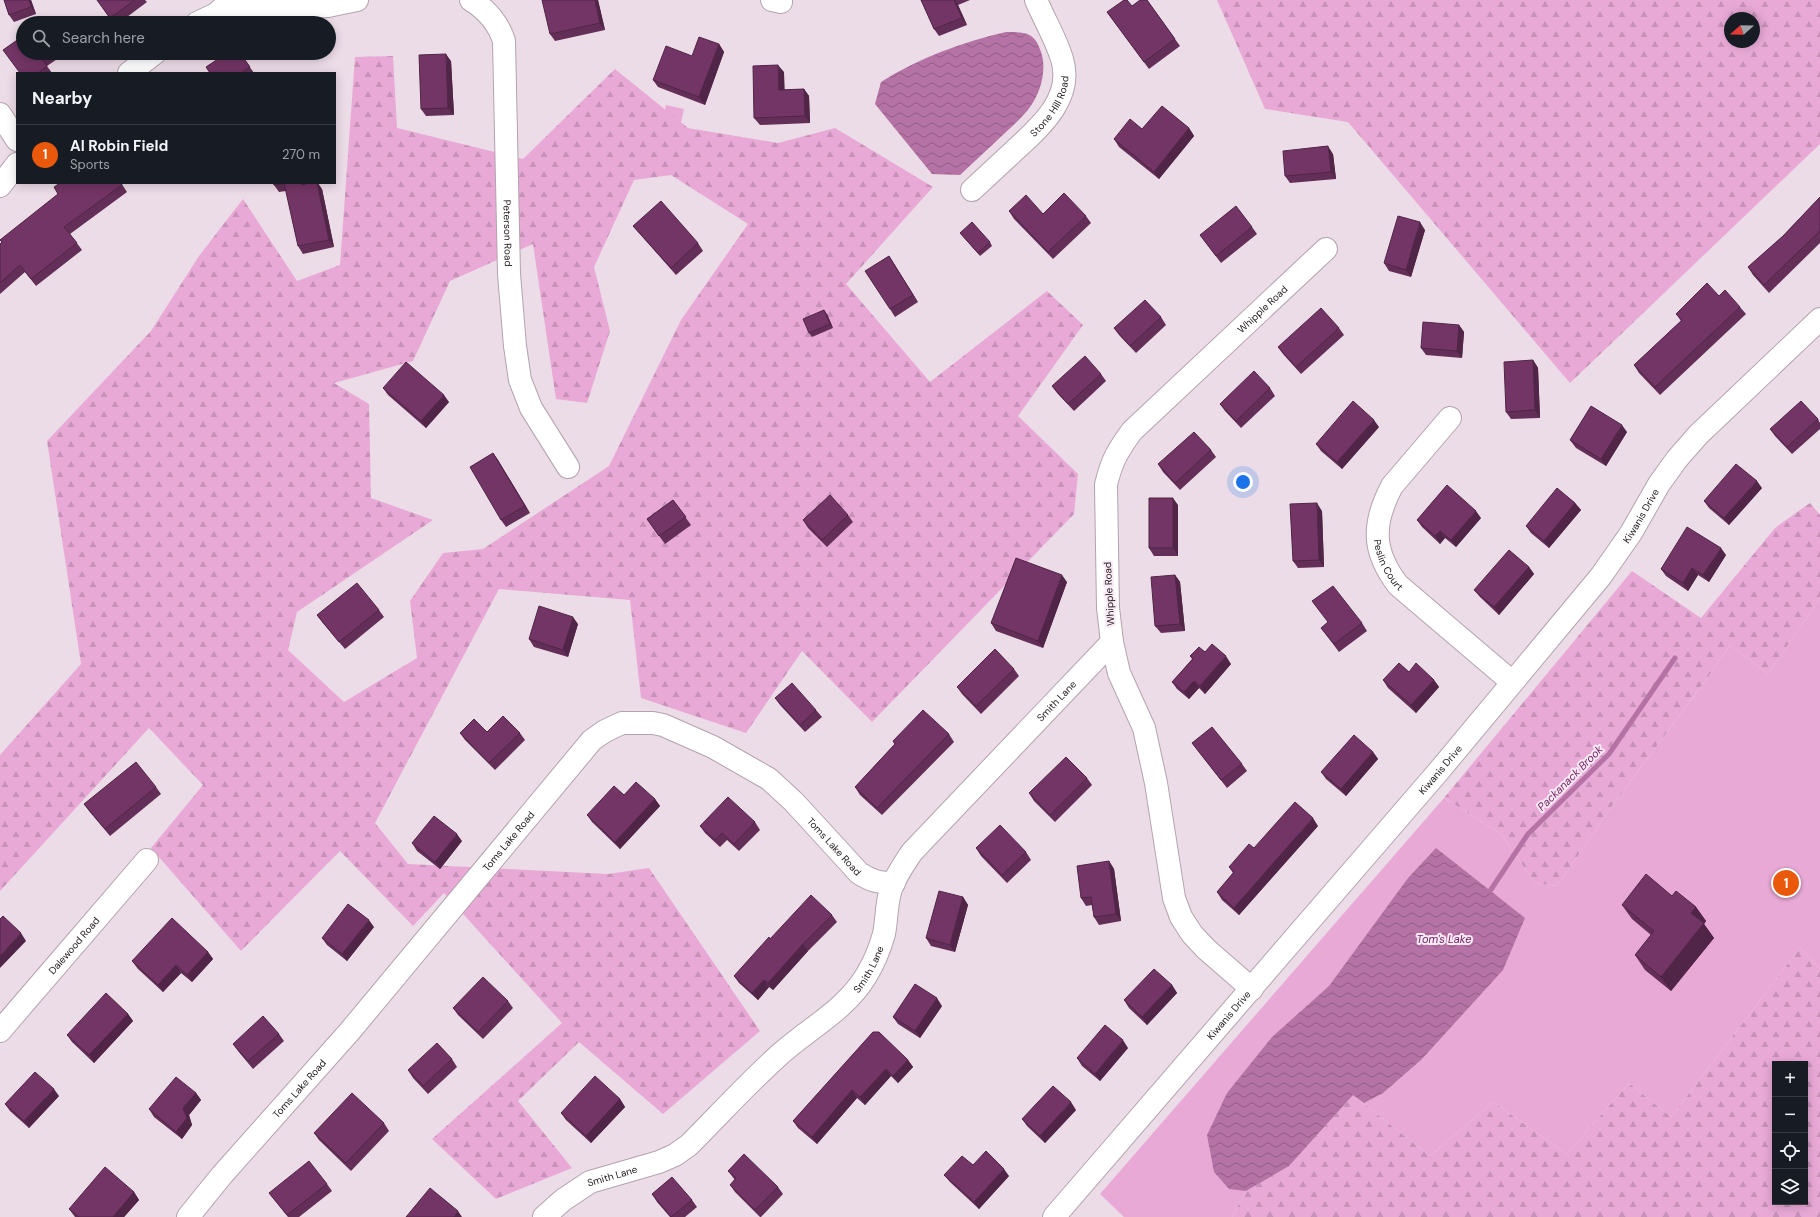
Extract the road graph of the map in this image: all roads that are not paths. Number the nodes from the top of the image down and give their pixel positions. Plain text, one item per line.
1 (357, 0) edge
2 (1036, 0) edge
3 (474, 1) edge
4 (214, 12) edge
5 (146, 60) edge
6 (130, 72) edge
7 (0, 114) edge
8 (16, 138) edge
9 (16, 165) edge
10 (0, 186) edge
11 (972, 190) dead end
12 (1326, 249) dead end
13 (1820, 319) edge
14 (1450, 418) dead end
15 (568, 467) dead end
16 (1112, 642) junction
17 (1512, 682) junction
18 (147, 860) dead end
19 (894, 883) junction
20 (1252, 989) junction
21 (0, 1031) edge
22 (188, 1217) edge
23 (544, 1217) edge
24 (1054, 1217) edge

1 - 4 street
2 - 11 street, Stone Hill Road
3 - 15 street, Peterson Road
5 - 6 street
7 - 8 street
9 - 10 street
12 - 16 street, Whipple Road
13 - 17 street, Kiwanis Drive
14 - 17 street, Peslin Court
16 - 19 street, Smith Lane
16 - 20 street, Whipple Road
17 - 20 street, Kiwanis Drive
18 - 21 street, Dalewood Road
19 - 22 street, Toms Lake Road
19 - 23 street, Smith Lane
20 - 24 street, Kiwanis Drive

